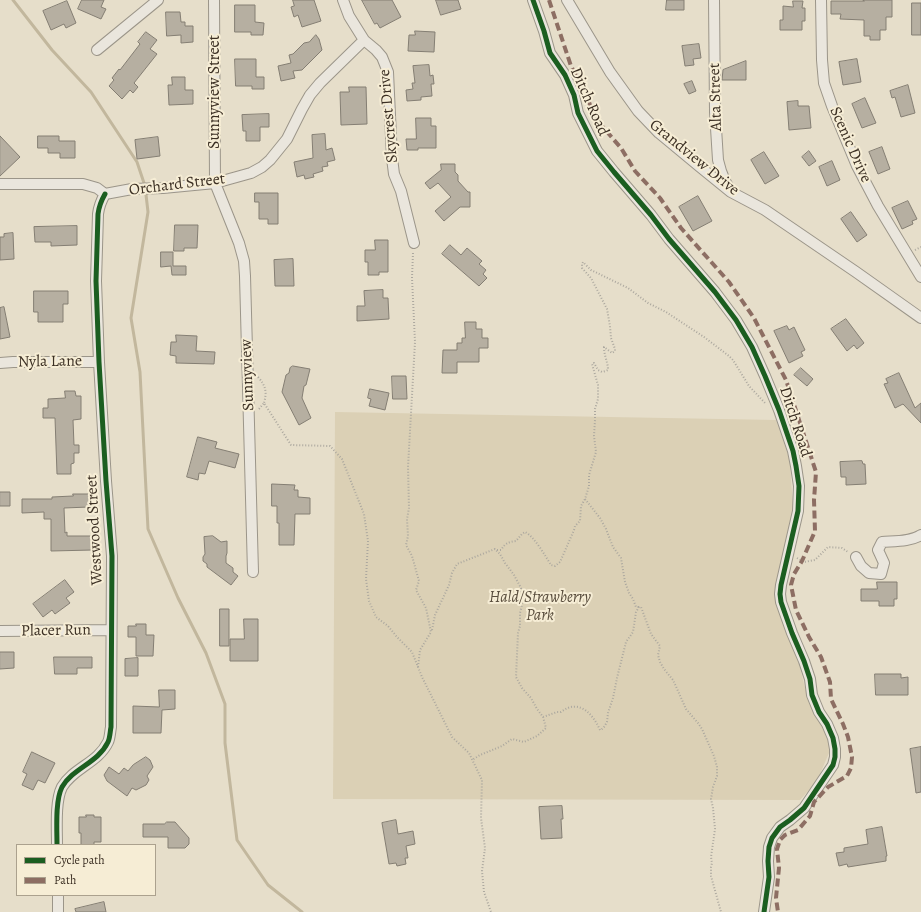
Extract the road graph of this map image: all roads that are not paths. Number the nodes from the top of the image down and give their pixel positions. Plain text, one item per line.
1 (158, 0) edge
2 (214, 0) edge
3 (342, 0) edge
4 (533, 0) edge
5 (566, 0) edge
6 (714, 0) edge
7 (821, 0) edge
8 (364, 40) junction
9 (97, 50) dead end
10 (215, 183) junction
11 (0, 184) edge
12 (731, 192) junction
13 (105, 194) junction
14 (414, 243) road end
15 (921, 276) edge
16 (921, 318) edge
17 (99, 362) junction
18 (0, 363) edge
19 (921, 535) edge
20 (856, 557) road end
21 (253, 572) dead end
22 (111, 630) junction
23 (0, 631) edge
24 (57, 844) edge
25 (58, 896) edge
26 (58, 912) edge
27 (764, 912) edge

1 - 9 street
2 - 10 street, Sunnyview Street
3 - 8 street, Skycrest Drive
4 - 27 street, Ditch Road
5 - 12 street, Grandview Drive
6 - 12 street, Alta Street
7 - 15 street, Scenic Drive
8 - 10 street, Orchard Street
8 - 14 street, Skycrest Drive
10 - 13 street, Orchard Street
10 - 21 street, Sunnyview
11 - 13 street
12 - 16 street, Grandview Drive
13 - 17 street, Westwood Street
17 - 18 street, Nyla Lane
17 - 22 street, Westwood Street
19 - 20 street
22 - 23 street, Placer Run
22 - 24 street, Westwood Street
25 - 26 street

